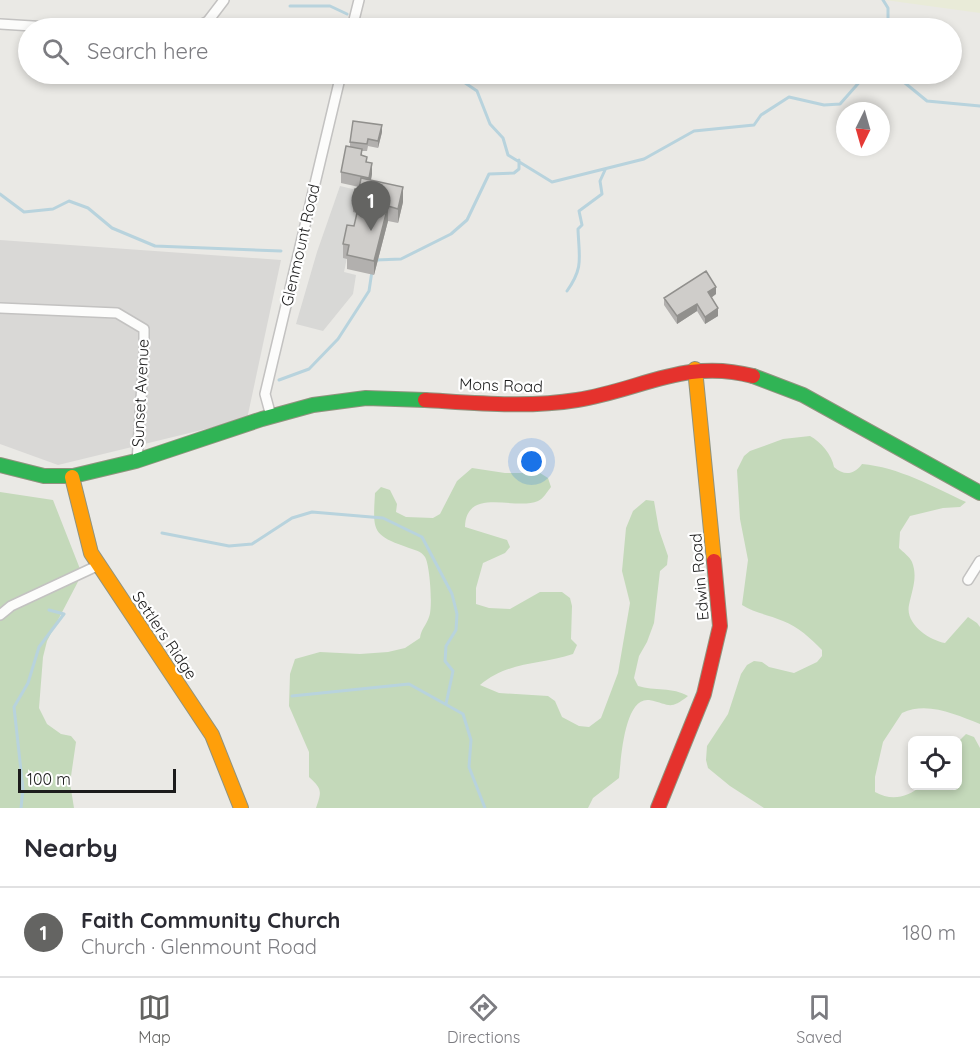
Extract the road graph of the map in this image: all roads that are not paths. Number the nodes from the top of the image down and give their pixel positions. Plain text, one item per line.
1 (224, 0) edge
2 (358, 0) edge
3 (209, 18) edge
4 (354, 18) edge
5 (0, 24) edge
6 (18, 25) edge
7 (339, 84) edge
8 (0, 308) edge
9 (695, 369) junction
10 (271, 416) junction
11 (137, 462) junction
12 (0, 465) edge
13 (72, 477) junction
14 (980, 493) edge
15 (980, 561) edge
16 (99, 566) junction
17 (968, 580) dead end
18 (0, 615) edge
19 (241, 808) edge
20 (658, 808) edge

1 - 3 street
2 - 4 street
5 - 6 street
7 - 10 street, Glenmount Road
8 - 11 street, Sunset Avenue
9 - 10 main road, Mons Road
9 - 14 main road, Mons Road
9 - 20 main road, Edwin Road
10 - 11 main road, Mons Road
11 - 13 main road, Mons Road
12 - 13 main road, Mons Road
13 - 16 main road, Settlers Ridge
15 - 17 street
16 - 18 street
16 - 19 main road, Settlers Ridge

